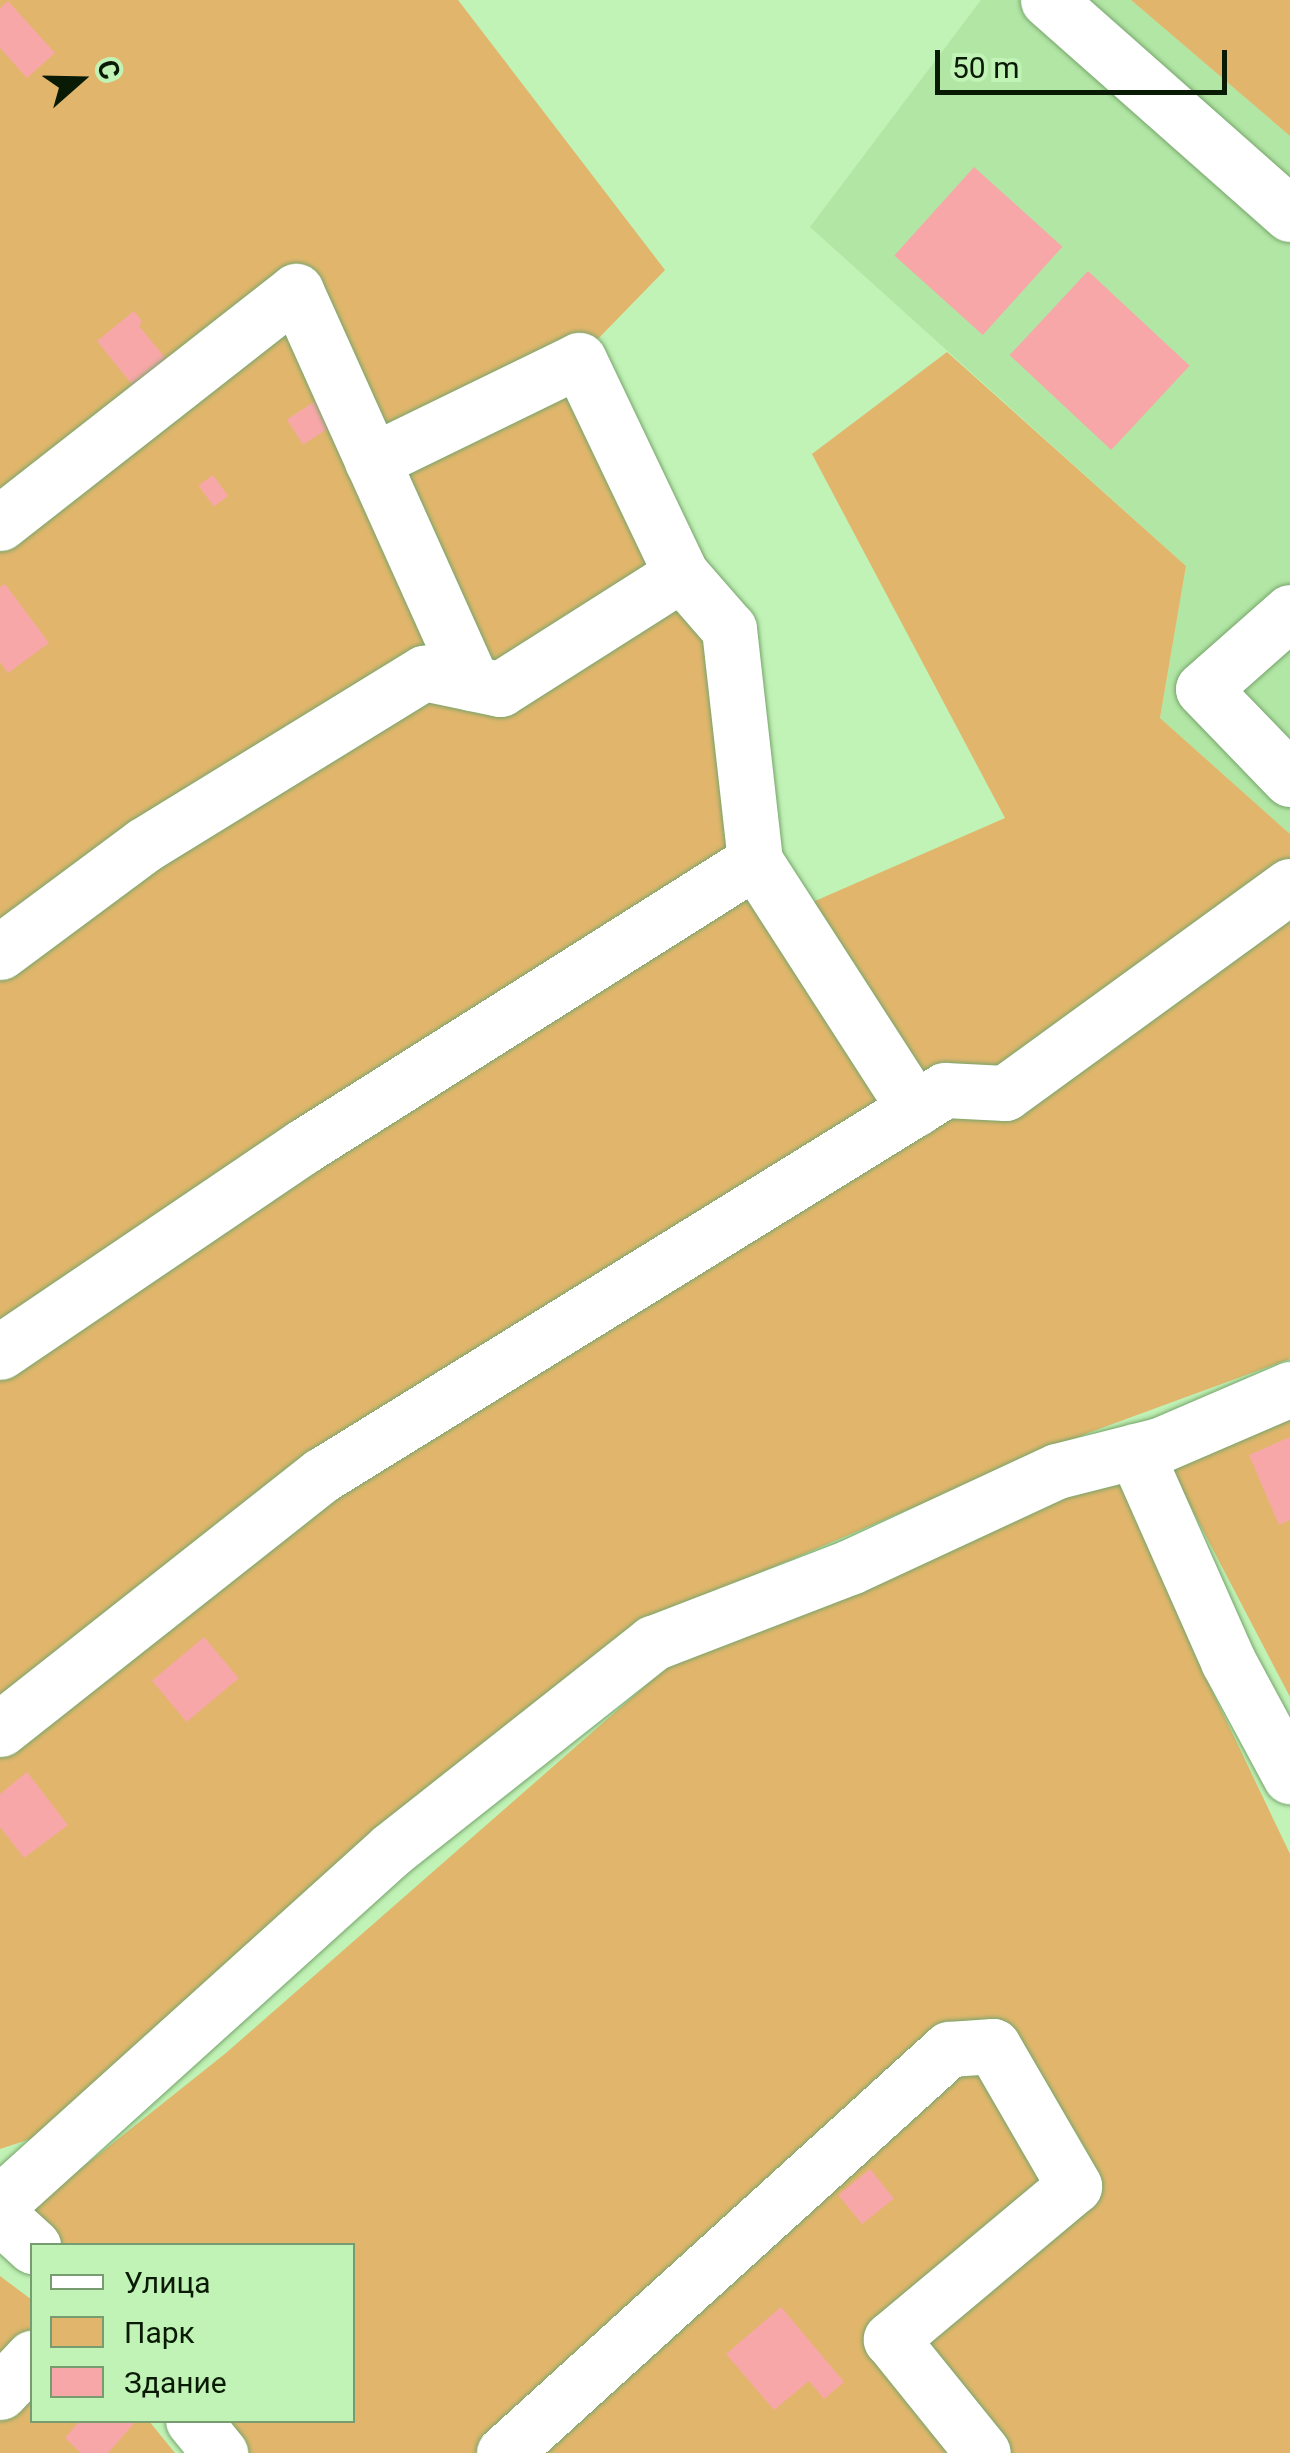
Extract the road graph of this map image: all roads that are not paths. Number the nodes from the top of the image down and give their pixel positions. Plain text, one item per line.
1 (1048, 0) edge
2 (1281, 190) edge
3 (372, 461) junction
4 (0, 522) edge
5 (681, 574) junction
6 (1290, 612) edge
7 (472, 684) junction
8 (1290, 779) edge
9 (755, 861) junction
10 (1290, 886) edge
11 (0, 952) edge
12 (915, 1109) junction
13 (0, 1352) edge
14 (1290, 1388) edge
15 (1136, 1451) junction
16 (0, 1728) edge
17 (1290, 1776) edge
18 (0, 2204) edge
19 (0, 2216) edge
20 (30, 2243) edge
21 (30, 2360) edge
22 (0, 2392) edge
23 (195, 2423) edge
24 (220, 2453) edge
25 (504, 2453) edge
26 (982, 2453) edge

1 - 2 lane
3 - 4 lane
3 - 5 lane
3 - 7 lane
5 - 7 lane
5 - 9 lane
6 - 8 lane
7 - 11 lane
9 - 12 lane
9 - 13 lane
10 - 12 lane
12 - 16 lane
14 - 15 lane
15 - 17 lane
15 - 18 lane
19 - 20 lane
21 - 22 lane
23 - 24 lane
25 - 26 lane

